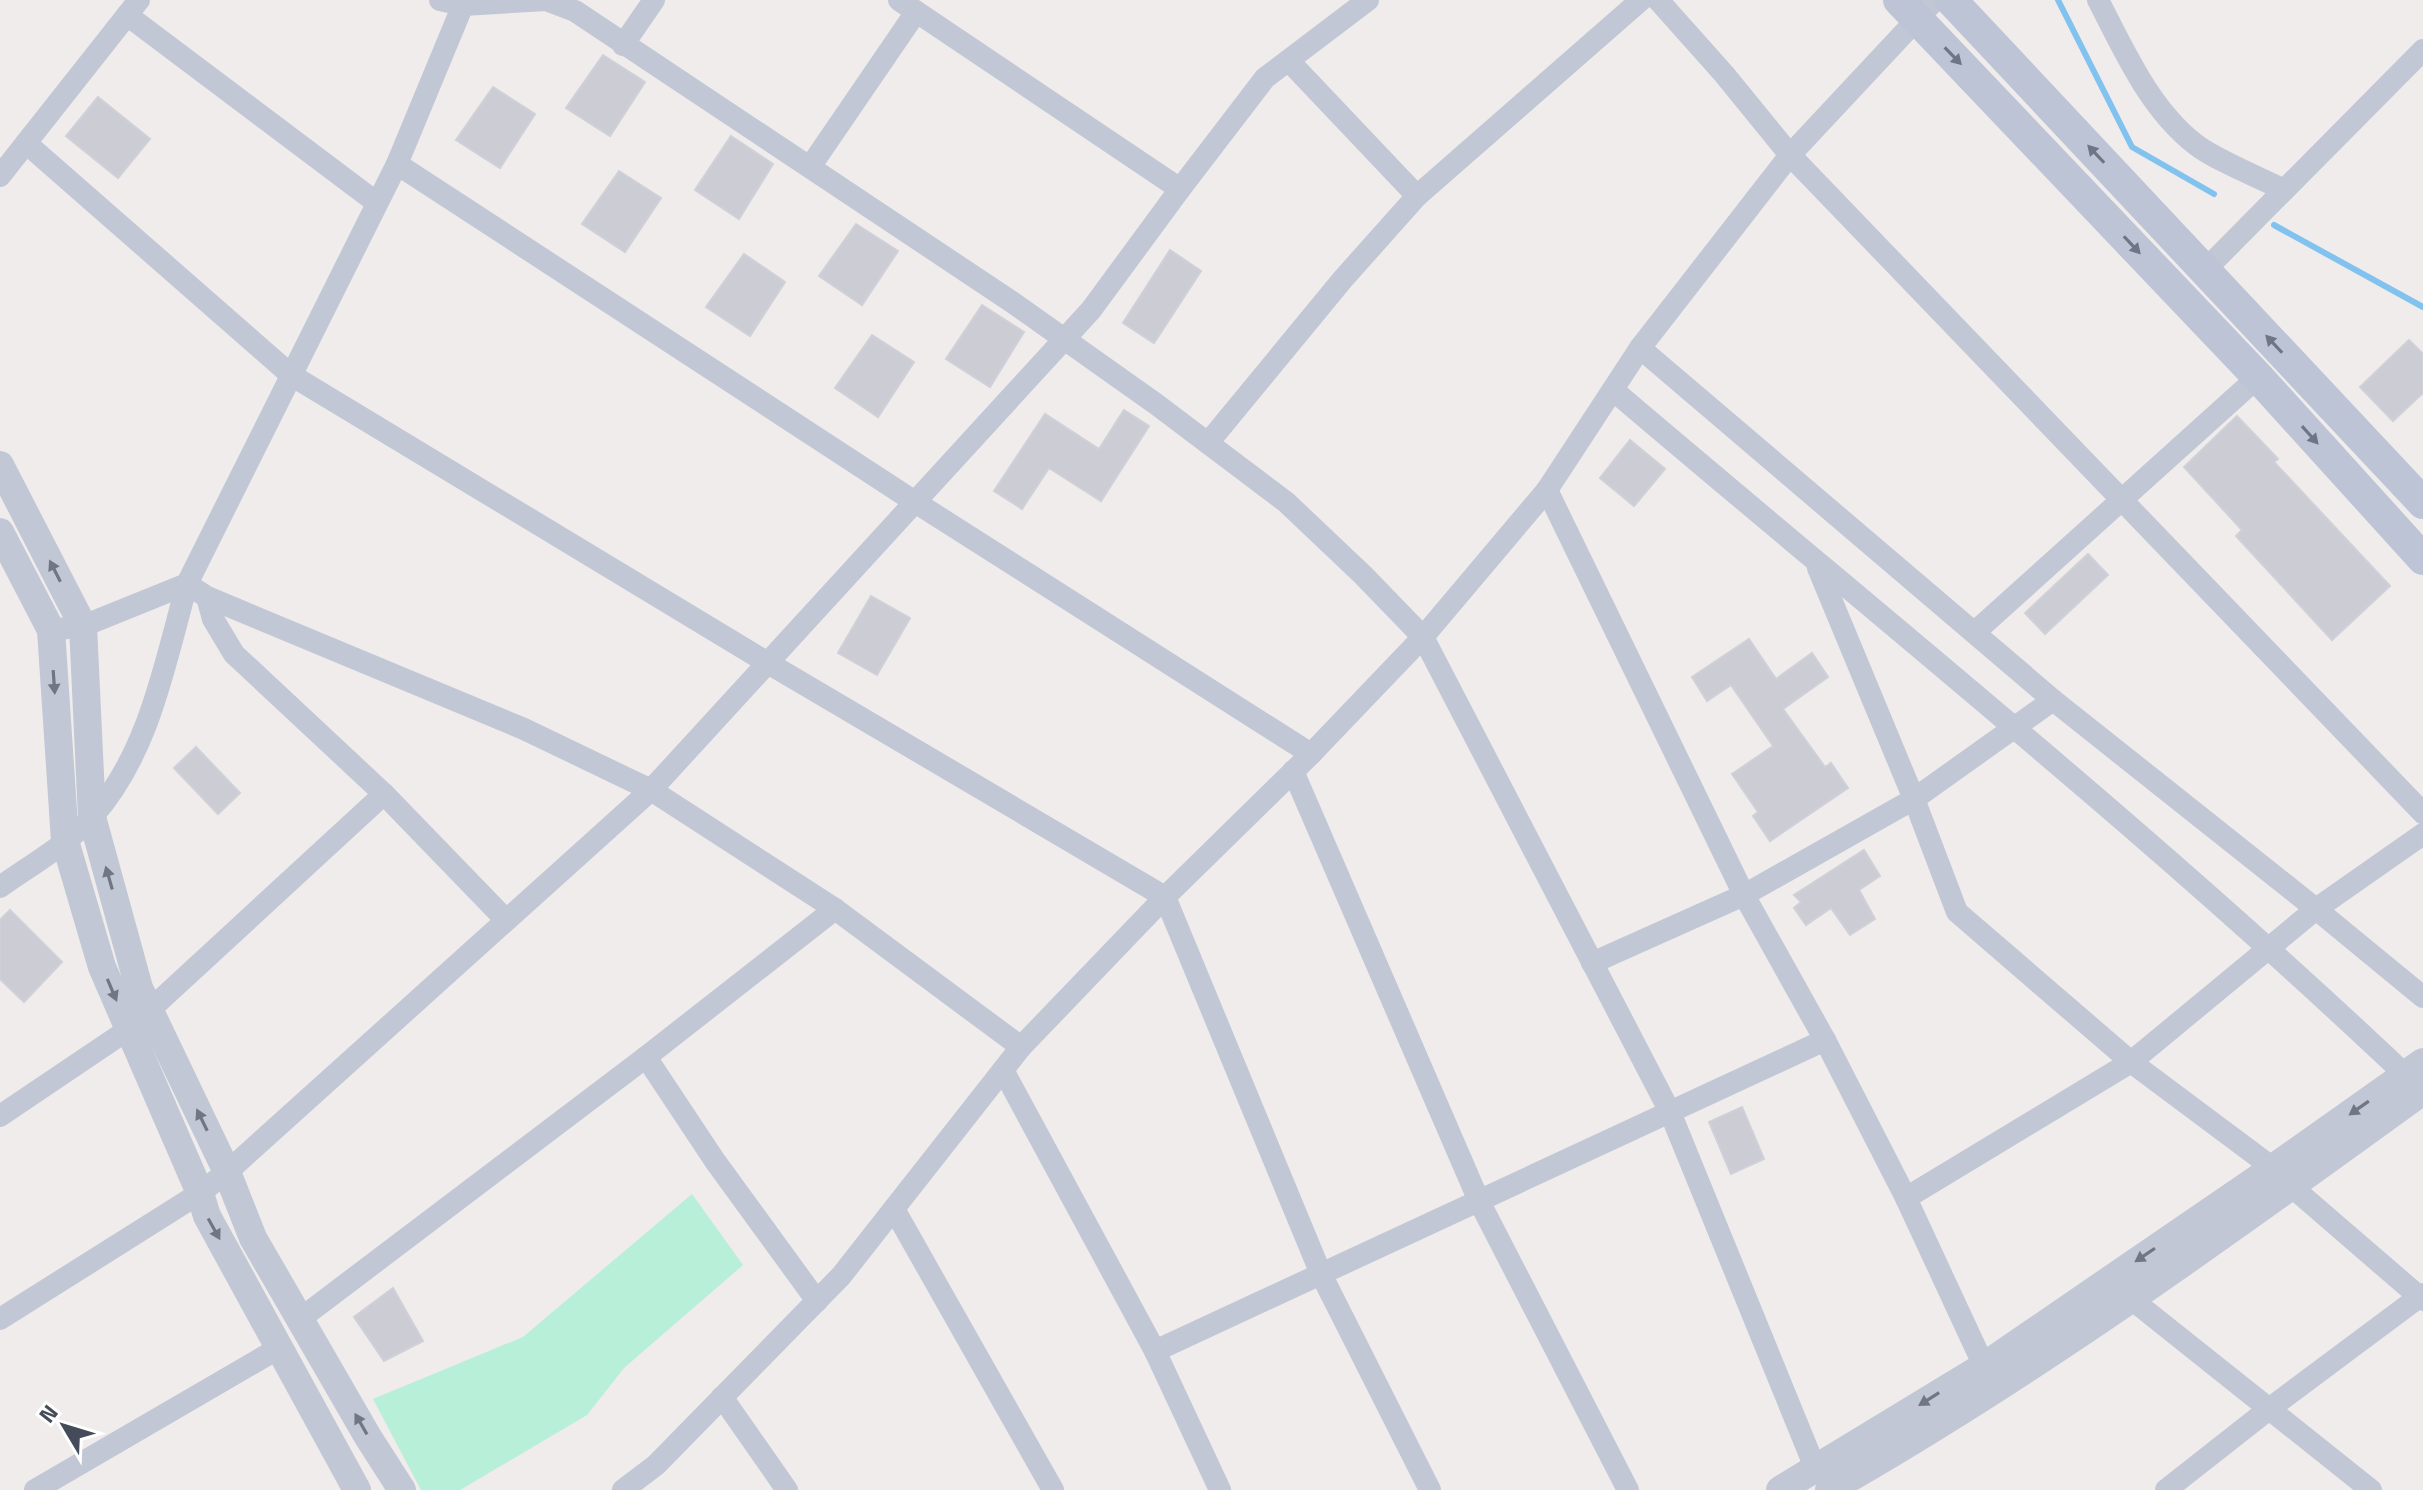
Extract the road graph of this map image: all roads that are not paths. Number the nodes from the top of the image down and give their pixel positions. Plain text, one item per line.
1 (440, 0) edge
2 (654, 0) edge
3 (1641, 0) edge
4 (1658, 0) edge
5 (1951, 0) edge
6 (2098, 0) edge
7 (464, 2) edge
8 (1357, 3) edge
9 (908, 6) edge
10 (1917, 6) edge
11 (133, 8) edge
12 (623, 45) junction
13 (2423, 50) edge
14 (1289, 61) junction
15 (26, 143) junction
16 (1790, 155) junction
17 (397, 164) junction
18 (810, 167) junction
19 (0, 176) edge
20 (1180, 189) junction
21 (2284, 190) junction
22 (1417, 196) junction
23 (377, 203) junction
24 (2205, 270) junction
25 (1064, 339) junction
26 (1640, 348) junction
27 (291, 375) junction
28 (2258, 377) junction
29 (1613, 390) junction
30 (1208, 443) junction
31 (0, 465) edge
32 (1547, 490) junction
33 (2121, 499) junction
34 (915, 502) junction
35 (2423, 503) edge
36 (0, 532) edge
37 (2423, 559) edge
38 (1816, 563) junction
39 (187, 584) junction
40 (207, 597) junction
41 (83, 626) junction
42 (51, 630) junction
43 (1975, 632) junction
44 (1423, 637) junction
45 (768, 663) junction
46 (2053, 700) junction
47 (2014, 728) junction
48 (1311, 754) junction
49 (1293, 771) junction
50 (651, 790) junction
51 (384, 794) junction
52 (1914, 799) junction
53 (2423, 813) edge
54 (92, 817) junction
55 (2423, 834) edge
56 (65, 841) junction
57 (0, 887) edge
58 (1744, 895) junction
59 (1165, 897) junction
60 (835, 909) junction
61 (2316, 909) junction
62 (505, 919) junction
63 (2267, 948) junction
64 (1592, 963) junction
65 (2423, 997) edge
66 (149, 1009) junction
67 (129, 1029) junction
68 (1825, 1040) junction
69 (1021, 1047) junction
70 (646, 1057) junction
71 (2131, 1062) junction
72 (1003, 1070) junction
73 (2419, 1082) edge
74 (1670, 1112) junction
75 (0, 1116) edge
76 (227, 1172) junction
77 (2282, 1178) junction
78 (200, 1193) junction
79 (1906, 1198) junction
80 (1479, 1201) junction
81 (894, 1209) junction
82 (1321, 1274) junction
83 (2422, 1297) edge
84 (2130, 1298) junction
85 (817, 1301) junction
86 (0, 1319) edge
87 (300, 1319) junction
88 (279, 1348) junction
89 (1155, 1351) junction
90 (1984, 1366) junction
91 (722, 1397) junction
92 (2269, 1409) junction
93 (1832, 1483) edge
94 (35, 1490) edge
95 (357, 1490) edge
96 (402, 1490) edge
97 (623, 1490) edge
98 (787, 1490) edge
99 (1053, 1490) edge
100 (1220, 1490) edge
101 (1430, 1490) edge
102 (1628, 1490) edge
103 (1780, 1490) edge
104 (2166, 1490) edge
105 (2371, 1490) edge

1 - 7 street
2 - 12 street
3 - 22 street
4 - 16 street
24 -> 5 main road
6 - 21 street
7 - 12 street
7 - 17 street
8 - 14 street
9 - 18 street
9 - 20 street
10 - 16 street
10 -> 28 main road
11 - 15 street
11 - 23 street
12 - 18 street
13 - 21 street
14 - 20 street
14 - 22 street
15 - 19 street
15 - 27 street
16 - 26 street
16 - 33 street
17 - 23 street
17 - 34 street
18 - 25 street
20 - 25 street
21 - 24 street
22 - 30 street
23 - 27 street
35 -> 24 main road
25 - 30 street
25 - 34 street
26 - 29 street
26 - 43 street
27 - 39 street
27 - 45 street
28 - 33 street
28 -> 37 main road
29 - 32 street
29 - 38 street
30 - 44 street
41 -> 31 street
32 - 44 street
32 - 58 street
33 - 43 street
33 - 53 street
34 - 45 street
34 - 48 street
36 - 42 street
38 - 47 street
38 - 52 street
39 - 40 street
39 - 41 street
39 - 54 street
40 - 50 street
40 - 51 street
41 - 42 street
41 - 54 street
42 -> 56 street
43 - 46 street
44 - 48 street
44 - 64 street
45 - 50 street
45 - 59 street
46 - 47 street
46 - 61 street
47 - 52 street
47 - 63 street
48 - 49 street
49 - 59 street
49 - 80 street
50 - 60 street
50 - 62 street
51 - 62 street
51 - 66 street
52 - 58 street
52 - 71 street
54 - 56 street
66 -> 54 street
55 - 61 street
56 - 57 street
56 -> 67 street
58 - 64 street
58 - 68 street
59 - 69 street
59 - 82 street
60 - 69 street
60 - 70 street
61 - 63 street
61 - 65 street
62 - 76 street
63 - 71 street
63 - 73 street
64 - 74 street
66 - 67 street
76 -> 66 street
67 - 75 street
67 - 78 street
68 - 74 street
68 - 79 street
69 - 72 street
70 - 85 street
70 - 87 street
71 - 77 street
71 - 79 street
72 - 81 street
72 - 89 street
73 - 77 street
74 - 80 street
74 - 93 street
76 - 78 street
76 - 87 street
77 - 83 street
77 - 84 street
77 -> 90 street
78 - 86 street
78 -> 88 street
79 - 90 street
80 - 82 street
80 - 102 street
81 - 85 street
81 - 99 street
82 - 89 street
82 - 101 street
83 - 92 street
84 - 92 street
84 - 93 street
85 - 91 street
96 -> 87 street
88 - 94 street
88 - 95 street
89 - 100 street
90 -> 93 street
91 - 97 street
91 - 98 street
92 - 104 street
92 - 105 street
93 - 103 street

